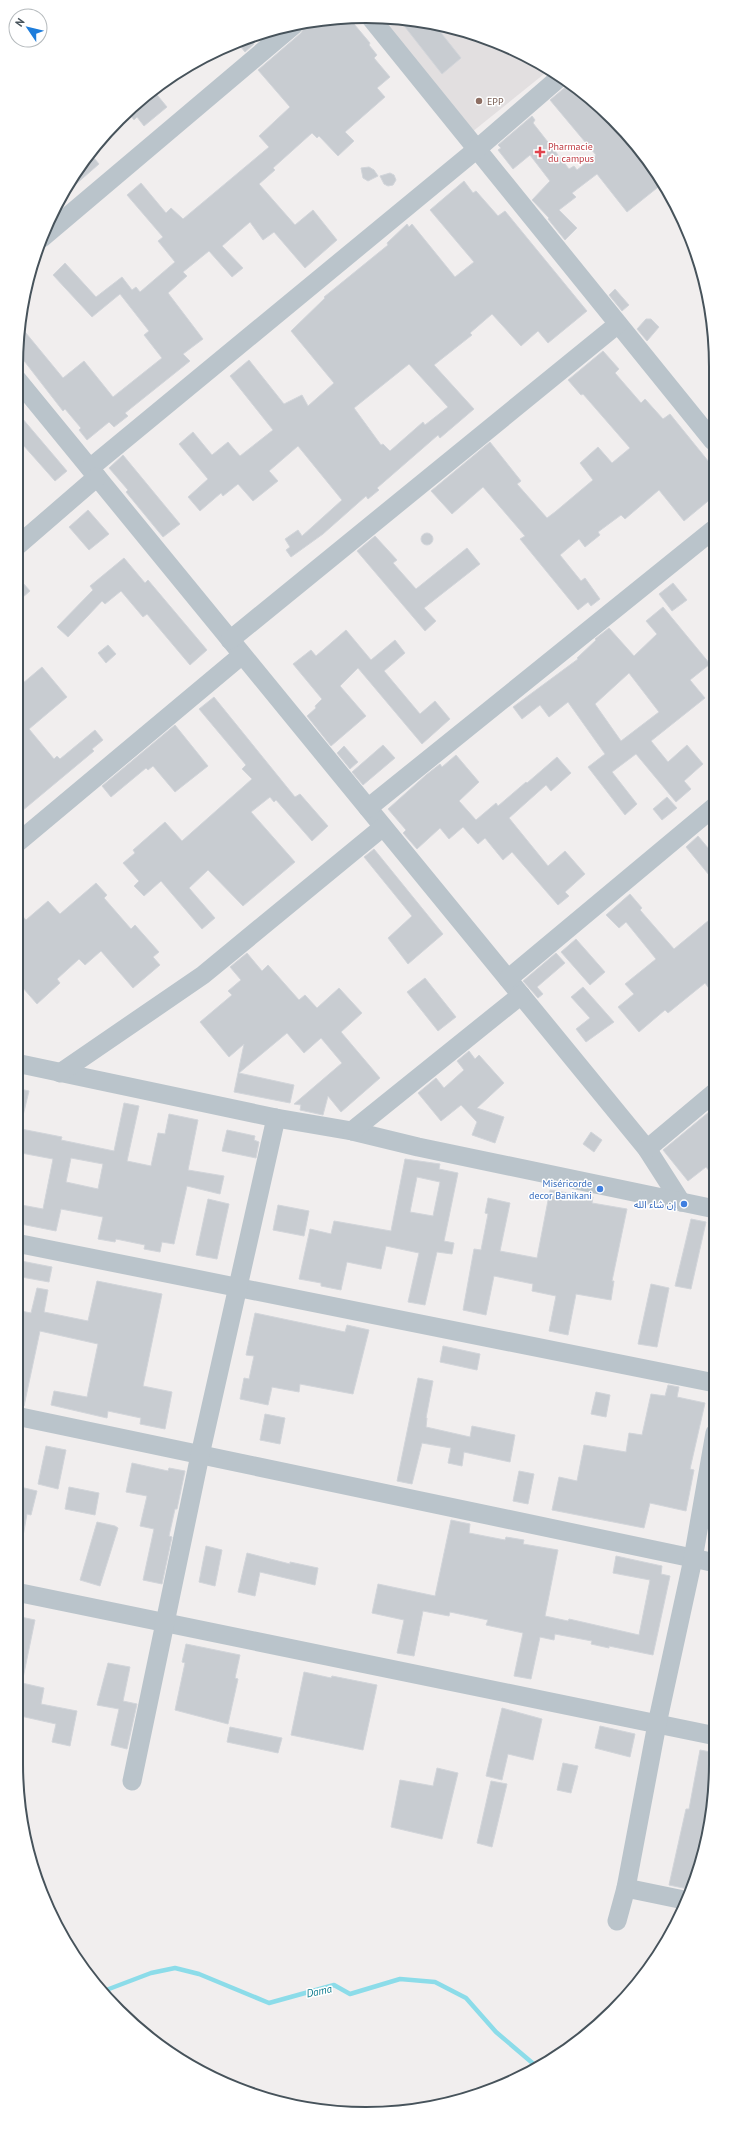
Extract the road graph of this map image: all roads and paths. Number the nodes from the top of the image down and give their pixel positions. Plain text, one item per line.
1 (375, 23) edge
2 (284, 33) edge
3 (556, 80) edge
4 (477, 149) junction
5 (51, 230) edge
6 (618, 324) junction
7 (23, 387) edge
8 (709, 437) edge
9 (93, 473) junction
10 (709, 533) edge
11 (23, 540) edge
12 (230, 640) junction
13 (242, 655) junction
14 (368, 808) junction
15 (709, 811) edge
16 (383, 827) junction
17 (23, 838) edge
18 (508, 979) junction
19 (521, 995) junction
20 (23, 1065) edge
21 (60, 1073) junction
22 (709, 1097) edge
23 (276, 1118) junction
24 (352, 1131) junction
25 (647, 1149) junction
26 (681, 1202) junction
27 (709, 1208) edge
28 (23, 1243) edge
29 (237, 1287) junction
30 (709, 1382) edge
31 (23, 1417) edge
32 (200, 1455) junction
33 (709, 1467) edge
34 (693, 1559) junction
35 (709, 1562) edge
36 (23, 1593) edge
37 (164, 1622) junction
38 (658, 1724) junction
39 (709, 1735) edge
40 (132, 1781) dead end
41 (626, 1888) junction
42 (681, 1899) edge
43 (617, 1921) dead end

1 - 4 street
2 - 5 street
3 - 4 street
4 - 6 street
4 - 9 street
6 - 8 street
6 - 12 street
7 - 9 street
9 - 11 street
9 - 12 street
10 - 14 street
12 - 13 street
13 - 14 street
13 - 17 street
14 - 16 street
15 - 18 street
16 - 18 street
16 - 21 street
18 - 19 street
19 - 24 street
19 - 25 street
20 - 21 street
21 - 23 street
22 - 25 street
23 - 24 street
23 - 29 street
24 - 26 street
25 - 26 street
26 - 27 street
28 - 29 street
29 - 30 street
29 - 32 street
31 - 32 street
32 - 34 street
32 - 37 street
33 - 34 street
34 - 35 street
34 - 38 street
36 - 37 street
37 - 38 street
37 - 40 street
38 - 39 street
38 - 41 street
41 - 42 street
41 - 43 street

